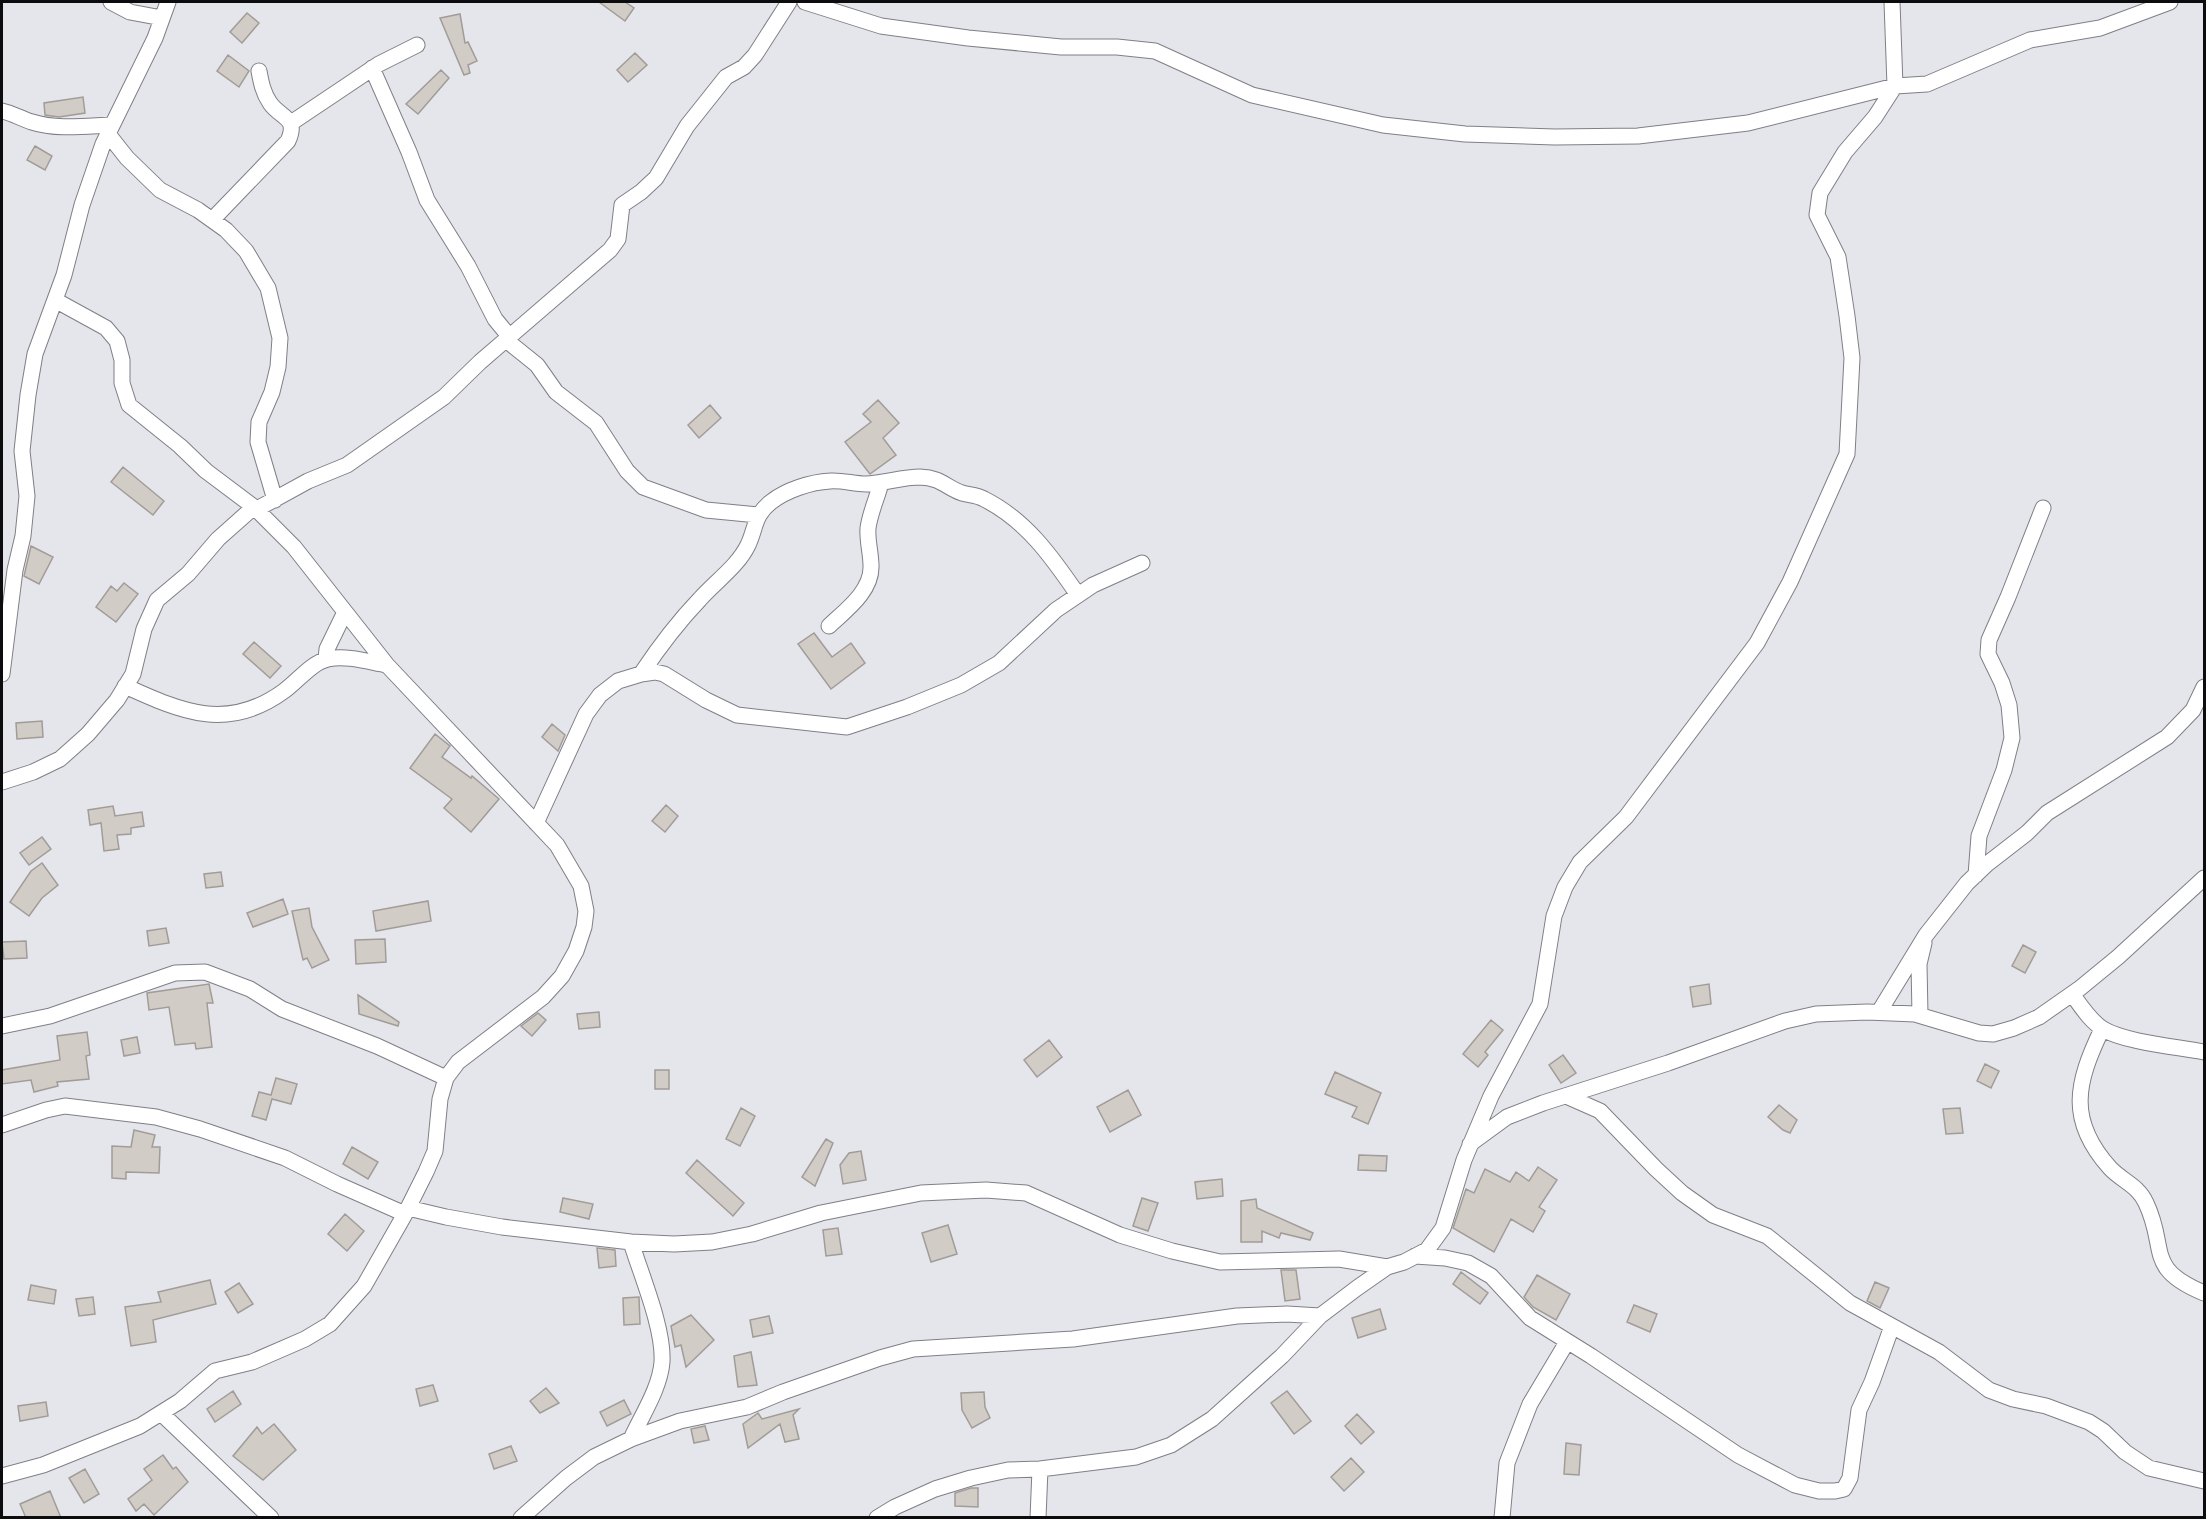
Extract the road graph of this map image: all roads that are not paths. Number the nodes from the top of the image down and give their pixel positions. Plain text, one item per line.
1 (111, 2) edge
2 (168, 2) edge
3 (789, 2) edge
4 (805, 2) edge
5 (1892, 2) edge
6 (2170, 2) edge
7 (162, 18) junction
8 (417, 45) dead end
9 (372, 68) junction
10 (259, 71) dead end
11 (1895, 86) junction
12 (2, 111) edge
13 (291, 123) junction
14 (110, 129) junction
15 (212, 220) junction
16 (56, 300) junction
17 (508, 338) junction
18 (880, 483) junction
19 (275, 500) junction
20 (255, 508) junction
21 (2043, 508) dead end
22 (758, 514) junction
23 (1142, 563) dead end
24 (1078, 595) junction
25 (345, 612) junction
26 (829, 626) dead end
27 (326, 659) junction
28 (387, 665) junction
29 (2, 674) edge
30 (641, 674) junction
31 (125, 686) junction
32 (2205, 687) edge
33 (2, 782) edge
34 (536, 822) junction
35 (1976, 874) junction
36 (2205, 878) edge
37 (1925, 937) junction
38 (2072, 994) junction
39 (1879, 1012) junction
40 (1920, 1015) junction
41 (2, 1026) edge
42 (2102, 1029) junction
43 (2205, 1052) edge
44 (446, 1078) junction
45 (1566, 1096) junction
46 (2, 1125) edge
47 (1470, 1144) junction
48 (407, 1211) junction
49 (631, 1242) junction
50 (1415, 1256) junction
51 (1387, 1267) junction
52 (2205, 1293) edge
53 (1320, 1316) junction
54 (1892, 1326) junction
55 (1567, 1342) junction
56 (161, 1413) junction
57 (632, 1439) junction
58 (1040, 1469) junction
59 (2, 1476) edge
60 (2205, 1481) edge
61 (270, 1518) edge
62 (521, 1518) edge
63 (877, 1518) edge
64 (1038, 1518) edge
65 (1502, 1518) edge

1 - 7 street
2 - 7 street
3 - 17 street
4 - 11 street
5 - 11 street
6 - 11 street
7 - 14 street
8 - 9 street
9 - 13 street
9 - 17 street
10 - 13 street
11 - 47 street
12 - 14 street
13 - 15 street
14 - 15 street
14 - 16 street
15 - 19 street
16 - 20 street
16 - 29 street
17 - 19 street
17 - 22 street
18 - 22 street
18 - 24 street
18 - 26 street
19 - 20 street
20 - 25 street
20 - 31 street
21 - 35 street
22 - 30 street
23 - 24 street
24 - 30 street
25 - 27 street
25 - 28 street
27 - 28 street
27 - 31 street
28 - 34 street
30 - 34 street
31 - 33 street
32 - 35 street
34 - 44 street
35 - 37 street
36 - 38 street
37 - 39 street
37 - 40 street
38 - 40 street
38 - 42 street
39 - 40 street
39 - 45 street
41 - 44 street
42 - 43 street
42 - 52 street
44 - 48 street
45 - 47 street
45 - 54 street
46 - 48 street
47 - 50 street
48 - 49 street
48 - 56 street
49 - 51 street
49 - 57 street
50 - 51 street
50 - 55 street
51 - 53 street
53 - 57 street
53 - 58 street
54 - 55 street
54 - 60 street
55 - 65 street
56 - 59 street
56 - 61 street
57 - 62 street
58 - 63 street
58 - 64 street

